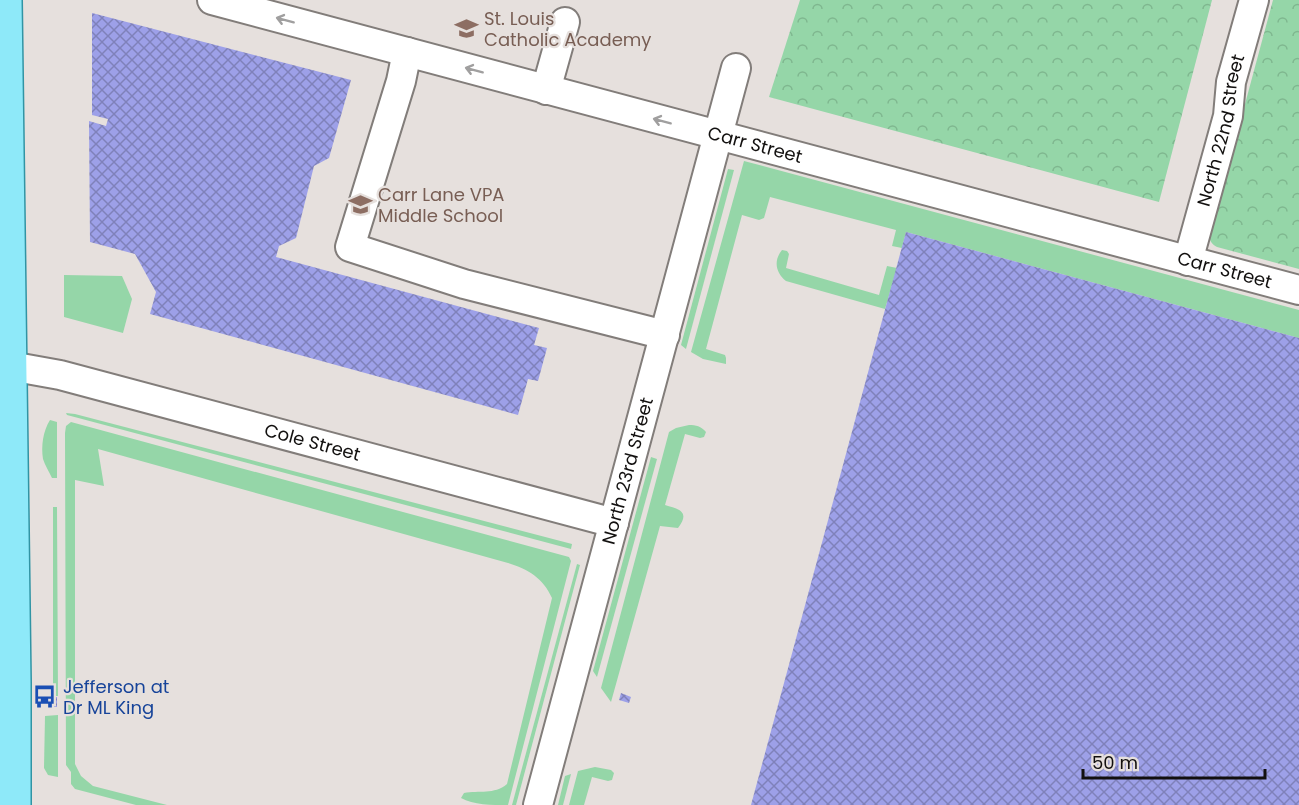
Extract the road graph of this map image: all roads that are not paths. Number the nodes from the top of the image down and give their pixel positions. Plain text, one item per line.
1 (5, 0) edge
2 (212, 0) edge
3 (1254, 0) edge
4 (565, 22) dead end
5 (407, 52) junction
6 (736, 68) dead end
7 (546, 90) junction
8 (4, 130) edge
9 (719, 136) junction
10 (1188, 261) junction
11 (1299, 291) edge
12 (665, 334) junction
13 (10, 366) junction
14 (6, 421) edge
15 (614, 523) junction
16 (14, 805) edge
17 (538, 805) edge

1 - 8 main road
5 -> 2 street, Carr Street
3 - 10 street, North 22nd Street
4 - 7 street
7 -> 5 street, Carr Street
5 - 12 street
6 - 9 street, North 23rd Street
9 -> 7 street, Carr Street
8 - 13 main road
9 - 10 street, Carr Street
9 - 12 street, North 23rd Street
10 - 11 street, Carr Street
12 - 15 street, North 23rd Street
13 - 14 main road
13 - 15 street, Cole Street
14 - 16 main road
15 - 17 street, North 23rd Street

